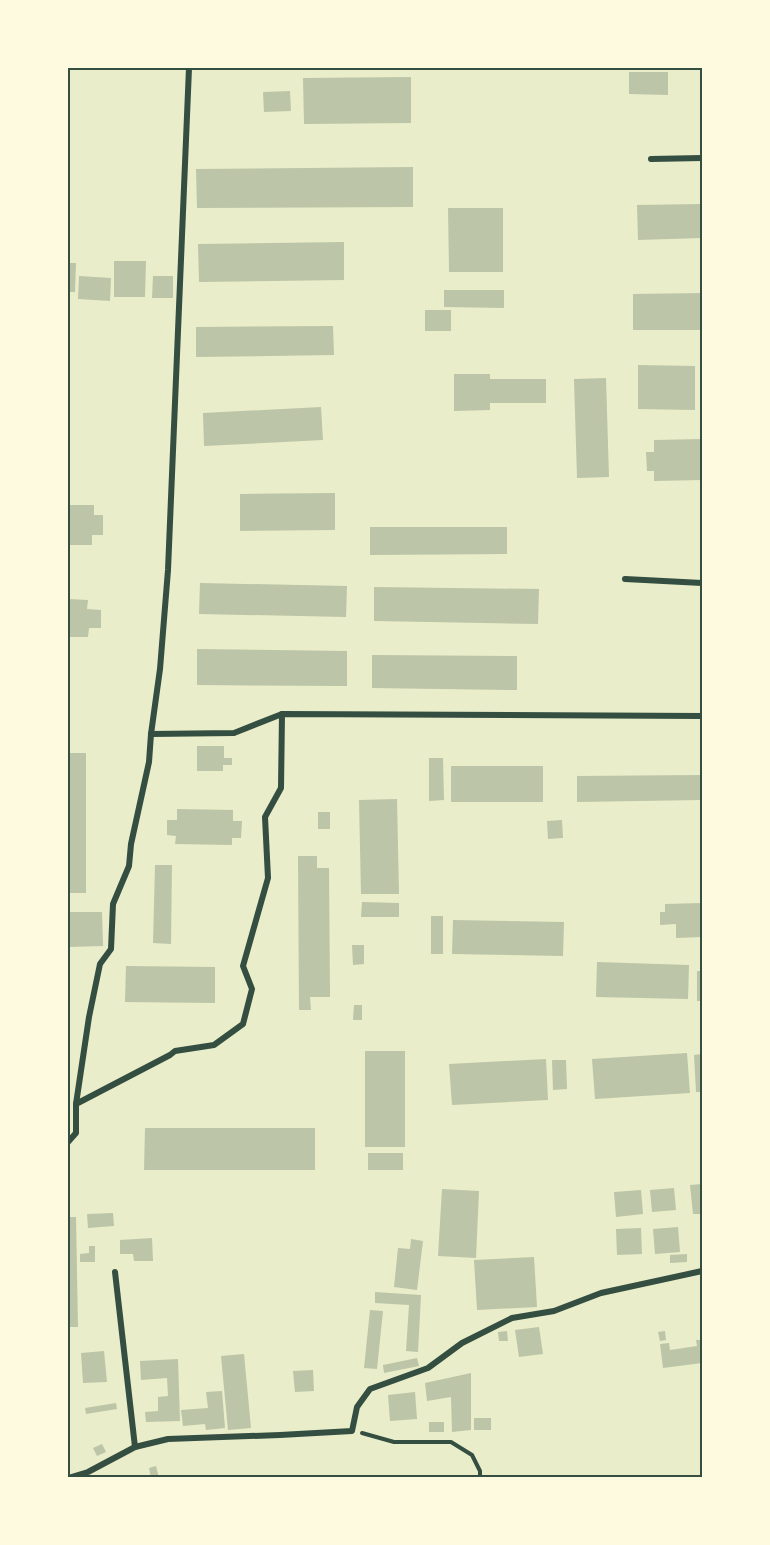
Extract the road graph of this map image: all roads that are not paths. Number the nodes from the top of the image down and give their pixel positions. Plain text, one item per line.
1 (189, 68) edge
2 (702, 158) edge
3 (651, 159) dead end
4 (625, 579) dead end
5 (702, 583) edge
6 (282, 714) junction
7 (702, 716) edge
8 (151, 734) junction
9 (76, 1104) junction
10 (68, 1142) edge
11 (702, 1271) edge
12 (115, 1272) dead end
13 (135, 1447) junction
14 (68, 1478) edge

1 - 8 street
2 - 3 street
4 - 5 street
6 - 7 street
6 - 8 street
6 - 9 street
8 - 9 street
9 - 10 street
11 - 13 street
12 - 13 street
13 - 14 street

